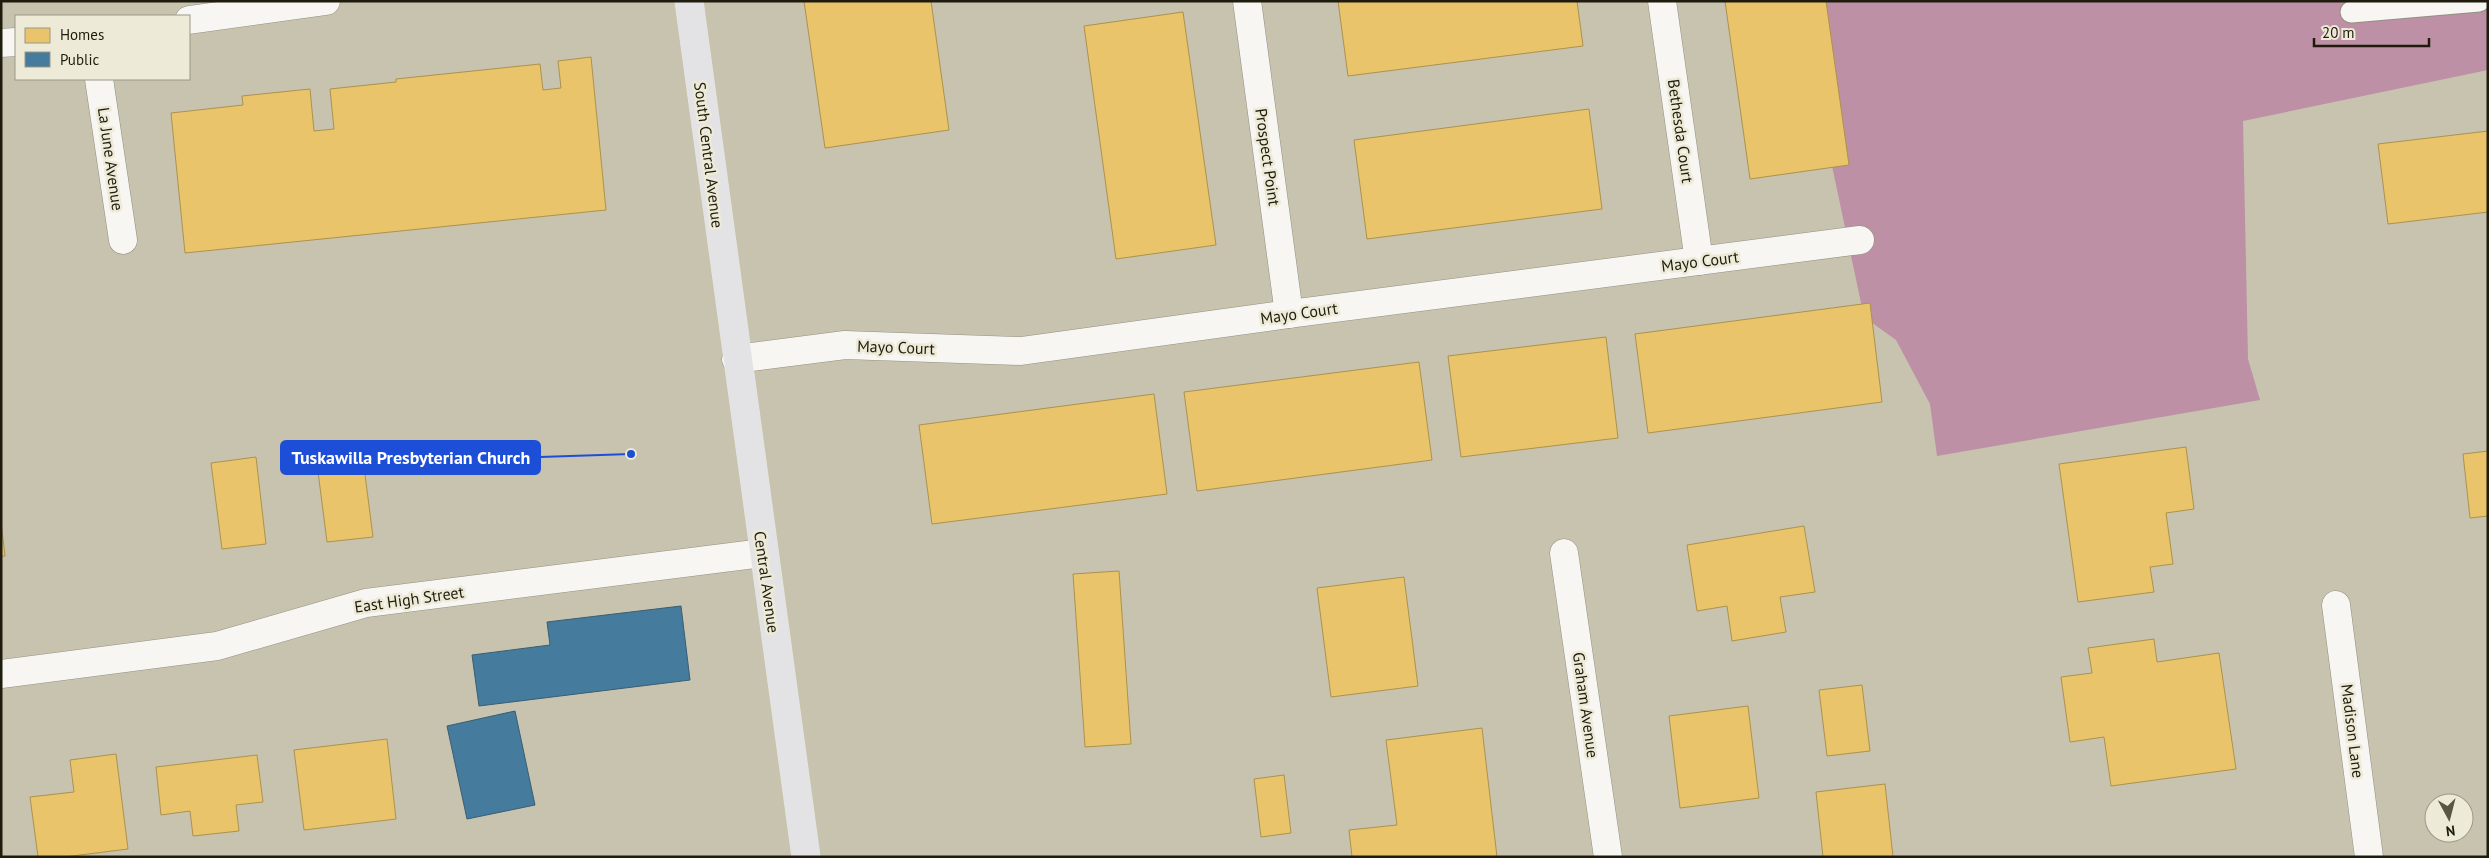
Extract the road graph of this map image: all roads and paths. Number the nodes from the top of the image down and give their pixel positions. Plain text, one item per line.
1 (326, 1) edge
2 (689, 1) edge
3 (1247, 1) edge
4 (1662, 1) edge
5 (2479, 1) edge
6 (2351, 12) dead end
7 (190, 20) edge
8 (15, 42) edge
9 (1, 43) edge
10 (99, 80) edge
11 (123, 240) dead end
12 (1860, 240) dead end
13 (1699, 261) junction
14 (729, 308) joint
15 (1289, 314) junction
16 (736, 359) junction
17 (1564, 553) dead end
18 (763, 554) junction
19 (2336, 605) dead end
20 (1, 674) edge
21 (806, 857) edge
22 (1608, 857) edge
23 (2369, 857) edge

1 - 7 street
2 - 14 main road, South Central Avenue
3 - 15 street, Prospect Point
4 - 13 street, Bethesda Court
5 - 6 lane
8 - 9 street
10 - 11 street, La June Avenue
12 - 13 street, Mayo Court
13 - 15 street, Mayo Court
14 - 16 main road, Central Avenue
15 - 16 street, Mayo Court
16 - 18 main road, Central Avenue
17 - 22 street, Graham Avenue
18 - 20 street, East High Street
18 - 21 main road, Central Avenue
19 - 23 street, Madison Lane

